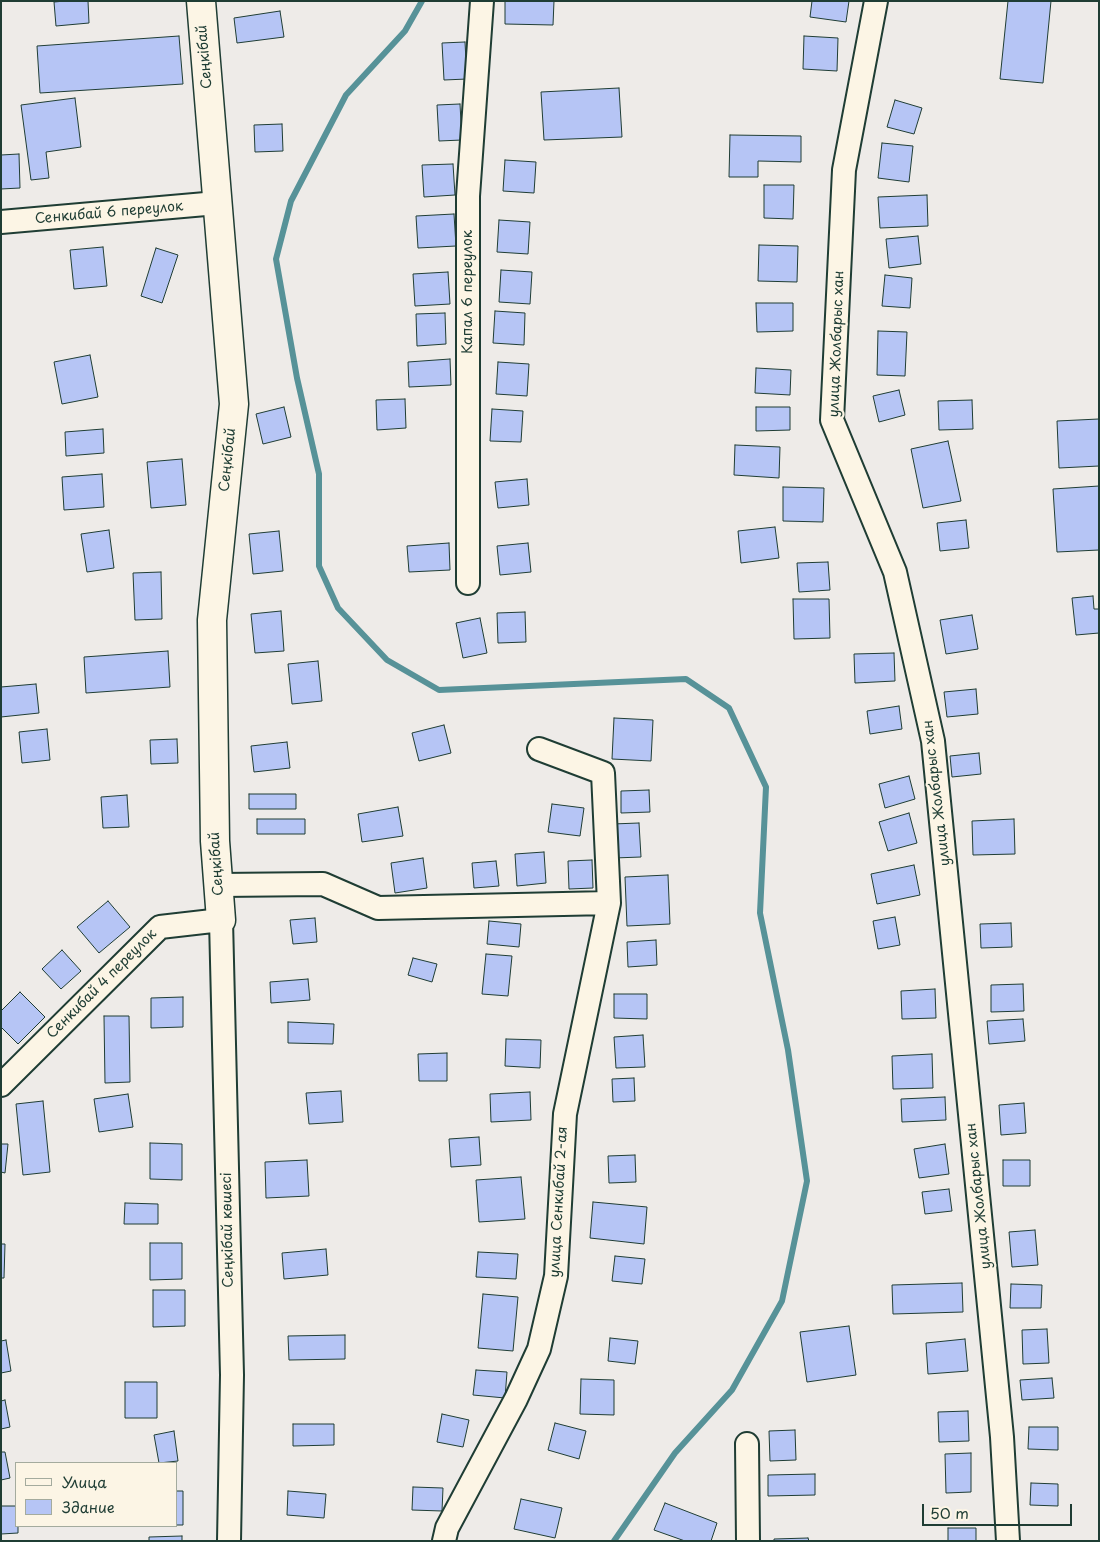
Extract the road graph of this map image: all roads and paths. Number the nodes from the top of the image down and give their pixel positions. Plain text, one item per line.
1 (201, 1) edge
2 (482, 1) edge
3 (876, 1) edge
4 (217, 203) junction
5 (1, 222) edge
6 (468, 583) dead end
7 (539, 749) dead end
8 (219, 885) junction
9 (609, 903) junction
10 (221, 920) junction
11 (1, 1085) edge
12 (747, 1444) dead end
13 (230, 1541) edge
14 (444, 1541) edge
15 (748, 1541) edge
16 (1008, 1541) edge

1 - 4 street, Сеңкібай
2 - 6 street, Капал 6 переулок
3 - 16 street, улица Жолбарыс хан
4 - 5 street, Сенкибай 6 переулок
4 - 8 street, Сеңкібай
7 - 9 street, улица Сенкибай 2-ая
8 - 9 street
8 - 10 street, Сеңкібай
9 - 14 street, улица Сенкибай 2-ая
10 - 11 street, Сенкибай 4 переулок
10 - 13 street, Сеңкібай көшесі
12 - 15 street

